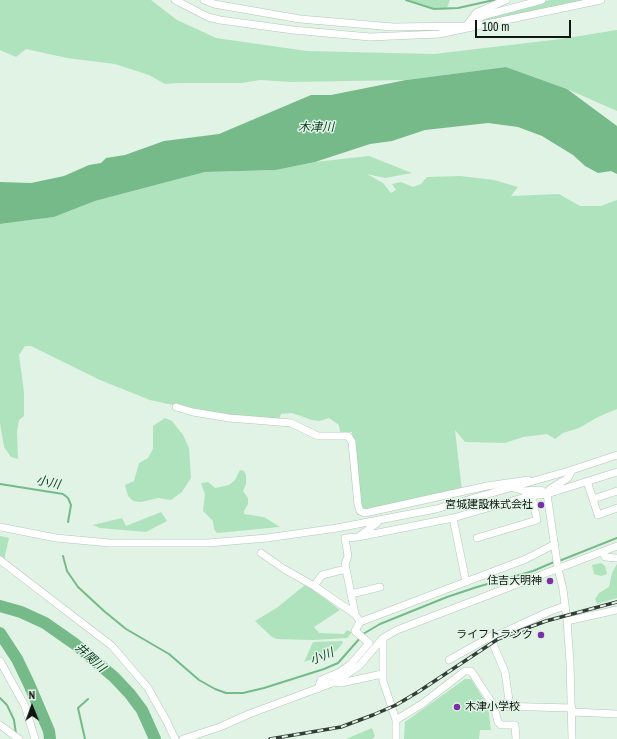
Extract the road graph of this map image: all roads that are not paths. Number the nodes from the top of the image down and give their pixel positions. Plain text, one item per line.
1 (175, 0) edge
2 (204, 0) edge
3 (506, 0) edge
4 (542, 0) edge
5 (601, 0) edge
6 (467, 27) junction
7 (176, 407) dead end
8 (617, 455) edge
9 (572, 470) junction
10 (617, 472) edge
11 (542, 479) junction
12 (587, 481) junction
13 (512, 488) junction
14 (617, 491) edge
15 (547, 494) junction
16 (532, 496) junction
17 (593, 499) junction
18 (617, 508) edge
19 (453, 518) junction
20 (381, 521) junction
21 (0, 526) edge
22 (358, 537) junction
23 (477, 538) dead end
24 (617, 546) edge
25 (555, 547) junction
26 (602, 552) junction
27 (261, 553) dead end
28 (617, 558) edge
29 (0, 560) edge
30 (558, 567) junction
31 (346, 569) junction
32 (466, 582) junction
33 (314, 586) junction
34 (380, 587) dead end
35 (351, 594) junction
36 (565, 606) junction
37 (617, 610) edge
38 (355, 614) junction
39 (567, 621) junction
40 (360, 622) junction
41 (490, 637) junction
42 (383, 638) junction
43 (0, 660) edge
44 (449, 660) dead end
45 (382, 674) junction
46 (335, 682) junction
47 (318, 689) junction
48 (494, 706) junction
49 (510, 708) junction
50 (573, 710) junction
51 (617, 714) edge
52 (396, 720) junction
53 (0, 725) edge
54 (19, 739) edge
55 (35, 739) edge
56 (175, 739) edge
57 (184, 739) edge
58 (396, 739) edge
59 (516, 739) edge
60 (572, 739) edge

1 - 6 street
2 - 6 street
3 - 6 street
4 - 6 street
5 - 6 street
7 - 11 street
8 - 9 street
9 - 11 street
9 - 15 street
10 - 12 street
11 - 13 street
12 - 15 street
12 - 17 street
13 - 15 street
13 - 20 street
14 - 17 street
15 - 16 street
15 - 25 street
16 - 19 street
16 - 23 street
17 - 18 street
19 - 22 street
19 - 32 street
20 - 21 street
20 - 22 street
22 - 31 street
24 - 26 street
25 - 30 street
25 - 32 street
26 - 28 street
26 - 30 street
27 - 33 street
29 - 56 street
30 - 36 street
30 - 42 street
31 - 33 street
31 - 35 street
32 - 40 street
33 - 38 street
34 - 35 street
35 - 38 street
36 - 39 street
36 - 41 street
37 - 39 street
38 - 40 street
39 - 50 street
40 - 47 street
41 - 44 street
41 - 49 street
42 - 45 street
42 - 46 street
43 - 55 street
45 - 46 street
45 - 52 street
46 - 47 street
47 - 57 street
48 - 49 street
48 - 52 street
48 - 59 street
49 - 50 street
50 - 51 street
50 - 60 street
52 - 58 street
53 - 54 street

